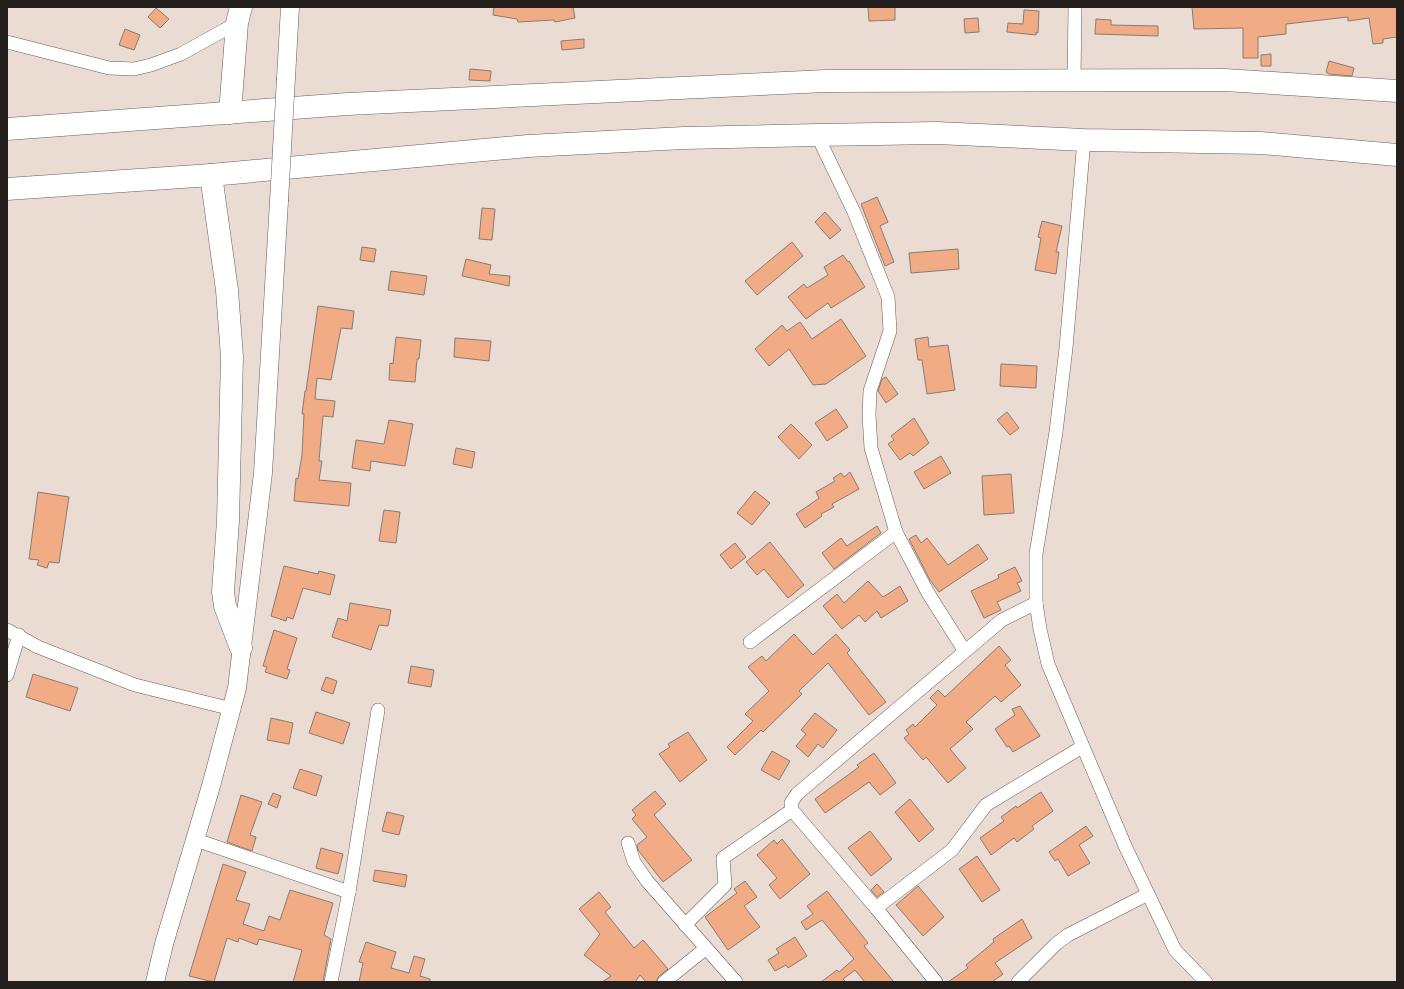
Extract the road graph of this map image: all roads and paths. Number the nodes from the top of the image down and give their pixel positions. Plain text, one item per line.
1 (290, 7) edge
2 (1075, 7) edge
3 (239, 15) edge
4 (7, 42) edge
5 (1074, 80) junction
6 (1397, 91) edge
7 (230, 113) junction
8 (7, 129) edge
9 (817, 135) junction
10 (1084, 140) junction
11 (1397, 155) edge
12 (211, 175) junction
13 (7, 189) edge
14 (896, 532) junction
15 (1036, 603) junction
16 (7, 630) edge
17 (19, 635) junction
18 (750, 642) dead end
19 (241, 648) junction
20 (964, 650) junction
21 (7, 675) edge
22 (232, 709) junction
23 (378, 710) dead end
24 (1082, 746) junction
25 (792, 810) junction
26 (196, 840) junction
27 (628, 843) dead end
28 (349, 892) junction
29 (1148, 894) junction
30 (876, 908) junction
31 (685, 925) junction
32 (705, 949) junction
33 (155, 982) edge
34 (331, 982) edge
35 (664, 982) edge
36 (736, 982) edge
37 (936, 982) edge
38 (1018, 982) edge
39 (1206, 982) edge

1 - 19 main road, bridge
2 - 5 street
3 - 4 street
3 - 7 highway
5 - 6 highway
5 - 7 highway
7 - 8 highway
9 - 10 highway
9 - 12 highway
9 - 14 street
10 - 11 highway
10 - 15 street
12 - 13 highway
12 - 19 highway
14 - 18 street
14 - 20 street
15 - 20 street
15 - 24 street
16 - 17 street
17 - 21 street
17 - 22 street
19 - 22 main road
20 - 25 street
22 - 26 main road
23 - 28 street
24 - 29 street
24 - 30 street
25 - 30 street
25 - 31 street
26 - 28 street
26 - 33 main road
27 - 31 street
28 - 34 street
29 - 38 street
29 - 39 street
30 - 37 street
31 - 32 street
32 - 35 street
32 - 36 street

